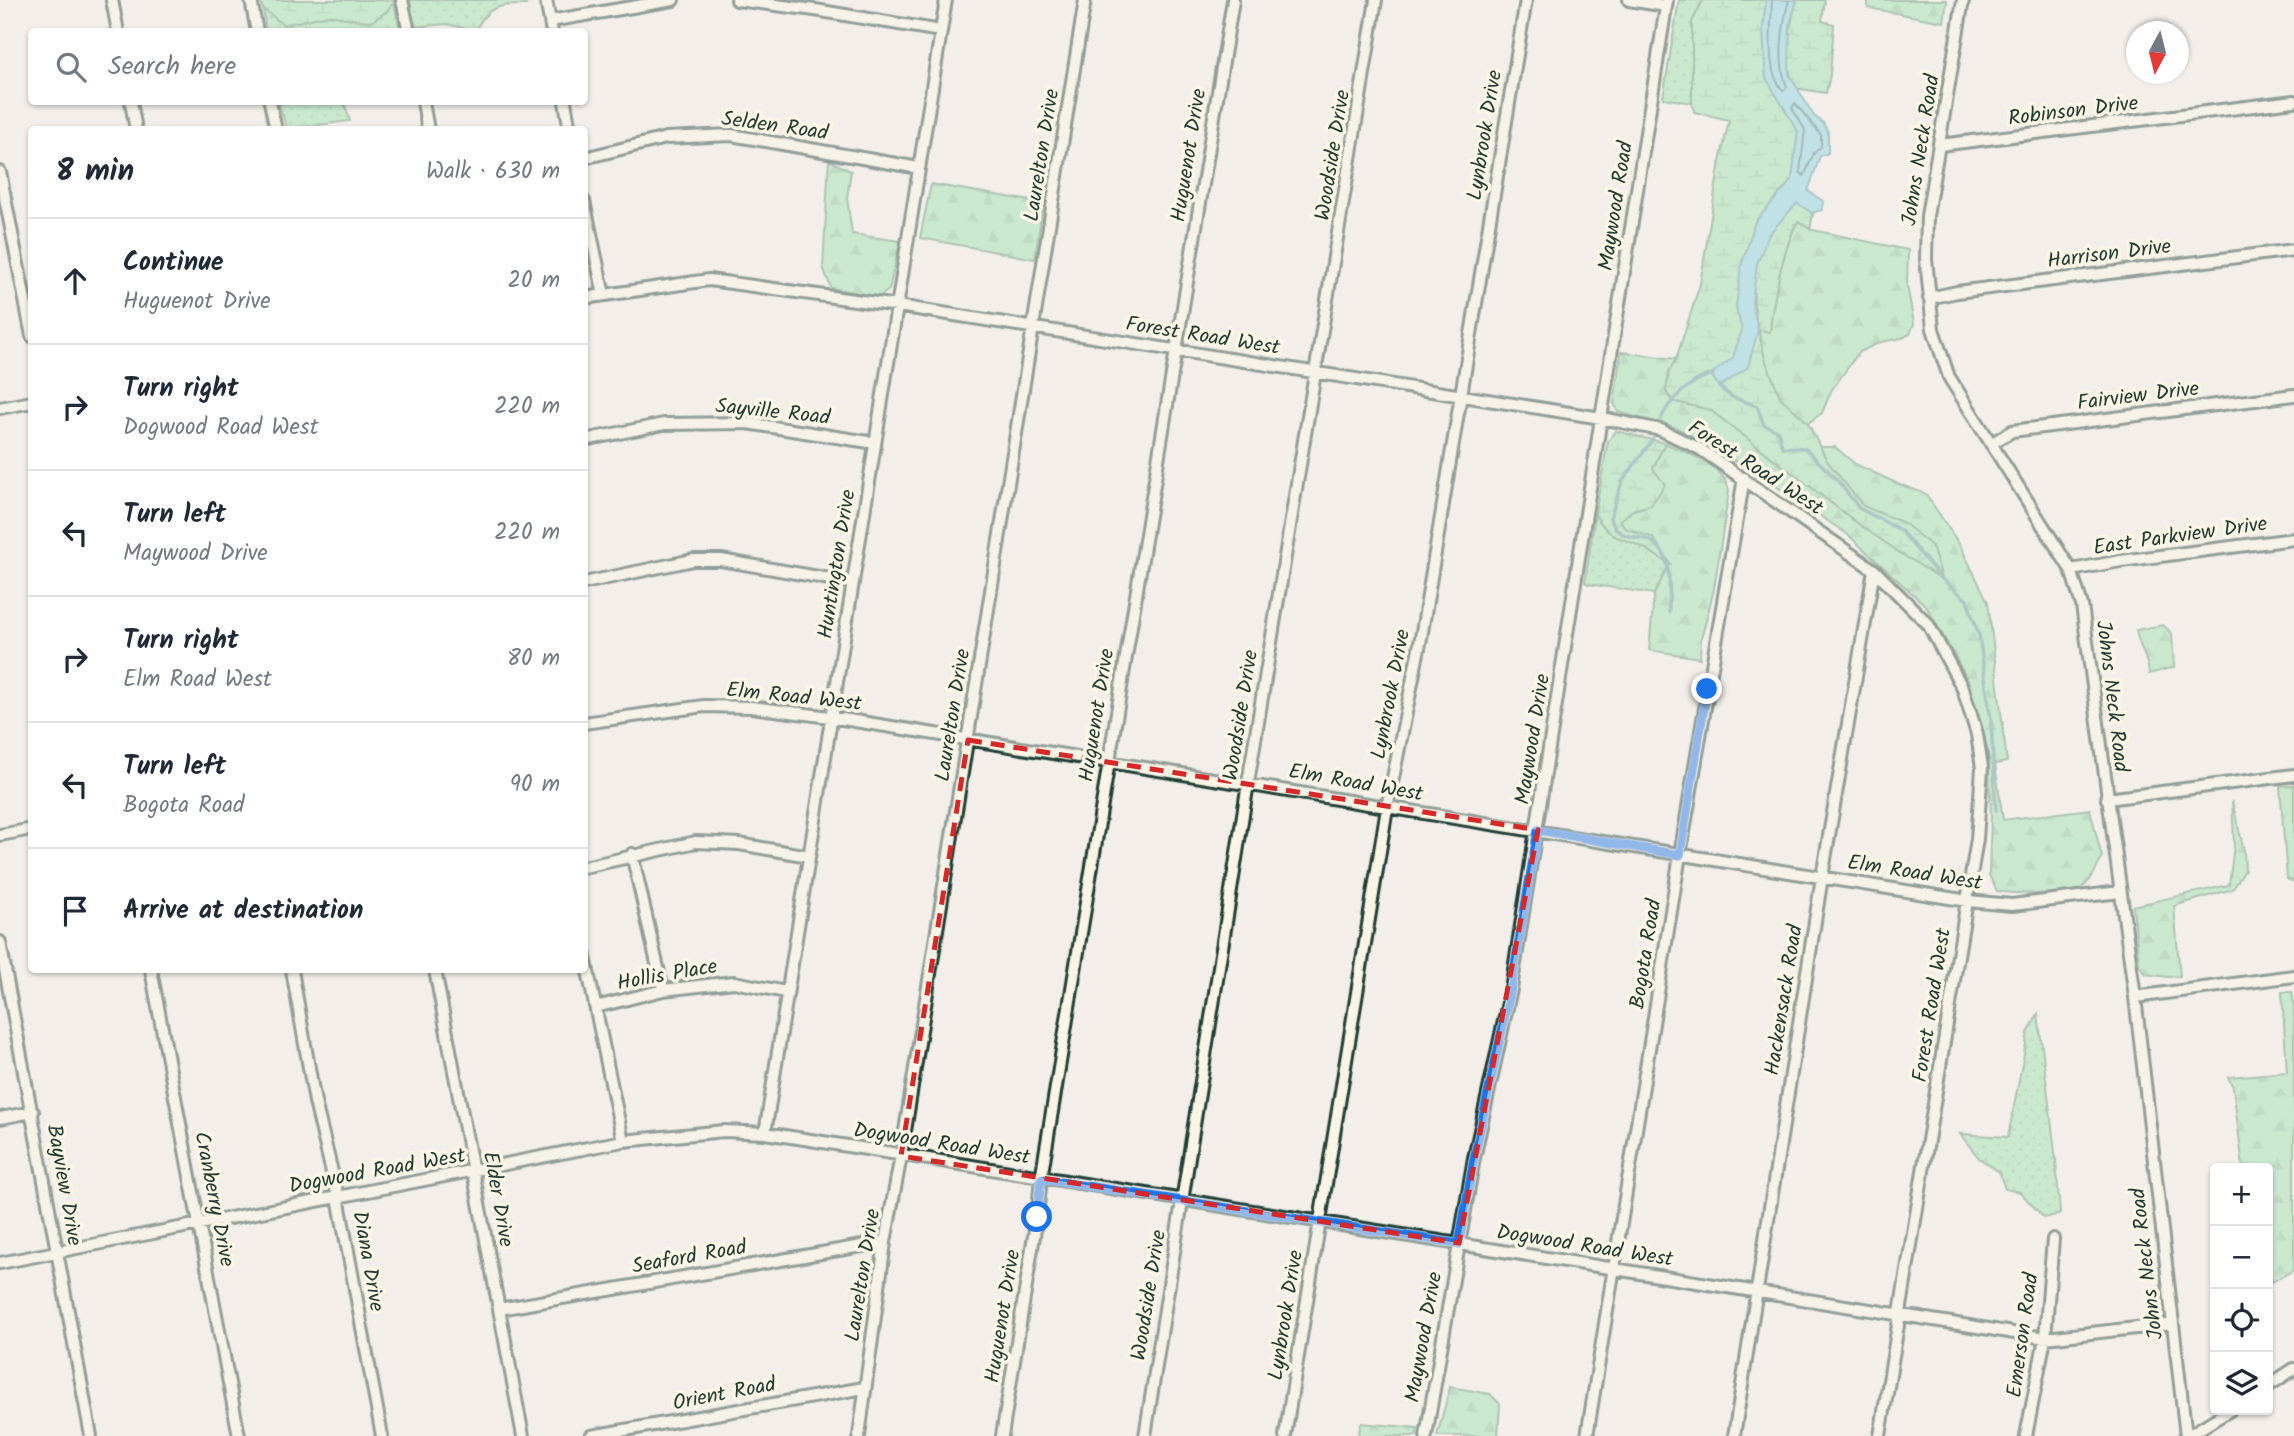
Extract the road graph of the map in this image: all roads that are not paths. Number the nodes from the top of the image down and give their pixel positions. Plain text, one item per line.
1 (112, 0) edge
2 (251, 0) edge
3 (402, 0) edge
4 (546, 0) edge
5 (673, 0) edge
6 (737, 0) edge
7 (946, 0) edge
8 (1085, 0) edge
9 (1233, 0) edge
10 (1376, 0) edge
11 (1526, 0) edge
12 (1629, 0) edge
13 (1963, 0) edge
14 (1666, 3) edge
15 (551, 26) edge
16 (117, 28) edge
17 (256, 28) edge
18 (408, 28) edge
19 (941, 31) junction
20 (2294, 101) edge
21 (132, 105) edge
22 (271, 105) edge
23 (424, 105) edge
24 (566, 105) edge
25 (135, 126) edge
26 (274, 126) edge
27 (427, 126) edge
28 (569, 126) edge
29 (1940, 145) junction
30 (588, 157) edge
31 (919, 169) junction
32 (0, 172) edge
33 (588, 220) edge
34 (2294, 250) edge
35 (604, 295) junction
36 (588, 297) edge
37 (1929, 298) junction
38 (898, 306) junction
39 (28, 315) edge
40 (1033, 328) junction
41 (1175, 350) junction
42 (1316, 373) junction
43 (2294, 395) edge
44 (1461, 396) junction
45 (28, 403) edge
46 (0, 408) edge
47 (1601, 418) junction
48 (588, 439) edge
49 (875, 443) junction
50 (1991, 444) junction
51 (1744, 478) junction
52 (2294, 539) edge
53 (1874, 570) junction
54 (2071, 570) junction
55 (588, 582) edge
56 (853, 583) junction
57 (830, 717) junction
58 (588, 722) edge
59 (968, 740) junction
60 (1108, 761) junction
61 (2294, 775) edge
62 (1248, 783) junction
63 (2107, 799) junction
64 (1387, 808) junction
65 (28, 830) edge
66 (1538, 830) junction
67 (0, 835) edge
68 (632, 855) junction
69 (1680, 855) junction
70 (809, 856) junction
71 (588, 866) edge
72 (1822, 877) junction
73 (2120, 892) junction
74 (1968, 901) junction
75 (0, 942) edge
76 (588, 970) edge
77 (152, 973) edge
78 (293, 973) edge
79 (436, 973) edge
80 (2294, 976) edge
81 (3, 977) edge
82 (663, 990) junction
83 (786, 992) junction
84 (2134, 997) junction
85 (596, 1007) junction
86 (33, 1112) junction
87 (0, 1118) edge
88 (765, 1133) junction
89 (623, 1142) junction
90 (901, 1156) junction
91 (474, 1172) junction
92 (1041, 1179) junction
93 (338, 1197) junction
94 (1184, 1200) junction
95 (1320, 1222) junction
96 (200, 1223) junction
97 (2053, 1239) dead end
98 (885, 1242) junction
99 (1459, 1244) junction
100 (58, 1253) junction
101 (0, 1263) edge
102 (1615, 1269) junction
103 (1758, 1292) junction
104 (499, 1309) junction
105 (1900, 1315) junction
106 (2173, 1324) junction
107 (2045, 1338) junction
108 (2294, 1369) edge
109 (2273, 1383) edge
110 (864, 1388) junction
111 (2222, 1415) edge
112 (91, 1436) edge
113 (239, 1436) edge
114 (382, 1436) edge
115 (523, 1436) edge
116 (591, 1436) edge
117 (859, 1436) edge
118 (1002, 1436) edge
119 (1145, 1436) edge
120 (1285, 1436) edge
121 (1426, 1436) edge
122 (1587, 1436) edge
123 (1734, 1436) edge
124 (1880, 1436) edge
125 (2026, 1436) edge
126 (2187, 1436) edge

1 - 16 street
2 - 17 street
3 - 18 street
4 - 15 street
5 - 15 street
6 - 19 street
7 - 19 street, Huntington Drive
8 - 40 street, Laurelton Drive
9 - 41 street, Huguenot Drive
10 - 42 street, Woodside Drive
11 - 44 street, Lynbrook Drive
12 - 14 street
13 - 29 street, Johns Neck Road
14 - 47 street, Maywood Road
19 - 31 street, Huntington Drive
20 - 29 street, Robinson Drive
21 - 25 street
22 - 26 street
23 - 27 street
24 - 28 street
29 - 37 street, Johns Neck Road
30 - 31 street, Selden Road
31 - 38 street, Huntington Drive
32 - 39 street
33 - 35 street
34 - 37 street, Harrison Drive
35 - 36 street, Forest Road West
35 - 38 street, Forest Road West
37 - 50 street, Johns Neck Road
38 - 40 street, Forest Road West
38 - 49 street, Huntington Drive
40 - 41 street, Forest Road West
40 - 59 street, Laurelton Drive
41 - 42 street, Forest Road West
41 - 60 street, Huguenot Drive
42 - 44 street, Forest Road West
42 - 62 street, Woodside Drive
43 - 50 street, Fairview Drive
44 - 47 street, Forest Road West
44 - 64 street, Lynbrook Drive
45 - 46 street
47 - 51 street, Forest Road West
47 - 66 street, Maywood Drive
48 - 49 street, Sayville Road
49 - 56 street, Huntington Drive
50 - 54 street, Johns Neck Road
51 - 53 street, Forest Road West
51 - 69 street, Bogota Road
52 - 54 street, East Parkview Drive
53 - 72 street, Hackensack Road
53 - 74 street, Forest Road West
54 - 63 street, Johns Neck Road
55 - 56 street
56 - 57 street, Huntington Drive
57 - 58 street, Elm Road West
57 - 59 street, Elm Road West
57 - 70 street, Huntington Drive
59 - 60 street, Elm Road West
59 - 90 street, Laurelton Drive
60 - 62 street, Elm Road West
60 - 92 street, Huguenot Drive
61 - 63 street
62 - 64 street, Elm Road West
62 - 94 street, Woodside Drive
63 - 73 street, Johns Neck Road
64 - 66 street, Elm Road West
64 - 95 street, Lynbrook Drive
65 - 67 street
66 - 69 street, Elm Road West
66 - 99 street, Maywood Drive
68 - 70 street
68 - 71 street
68 - 82 street
69 - 72 street, Elm Road West
69 - 102 street, Bogota Road
70 - 83 street, Huntington Drive
72 - 74 street, Elm Road West
72 - 103 street, Hackensack Road
73 - 74 street, Elm Road West
73 - 84 street, Johns Neck Road
74 - 105 street, Forest Road West
75 - 81 street, Bayview Drive
76 - 85 street
77 - 96 street, Cranberry Drive
78 - 93 street, Diana Drive
79 - 91 street, Elder Drive
80 - 84 street
81 - 86 street, Bayview Drive
82 - 83 street, Hollis Place
82 - 85 street, Hollis Place
83 - 88 street, Huntington Drive
84 - 106 street, Johns Neck Road
85 - 89 street
86 - 87 street
86 - 100 street, Bayview Drive
88 - 89 street, Dogwood Road West
88 - 90 street, Dogwood Road West
89 - 91 street, Dogwood Road West
90 - 92 street, Dogwood Road West
90 - 98 street, Laurelton Drive
91 - 93 street, Dogwood Road West
91 - 104 street, Elder Drive
92 - 94 street, Dogwood Road West
92 - 118 street, Huguenot Drive
93 - 96 street, Dogwood Road West
93 - 114 street, Diana Drive
94 - 95 street, Dogwood Road West
94 - 119 street, Woodside Drive
95 - 99 street, Dogwood Road West
95 - 120 street, Lynbrook Drive
96 - 100 street, Dogwood Road West
96 - 113 street, Cranberry Drive
97 - 107 street, Emerson Road
98 - 104 street, Seaford Road
98 - 110 street, Laurelton Drive
99 - 102 street, Dogwood Road West
99 - 121 street, Maywood Drive
100 - 101 street, Dogwood Road West
100 - 112 street, Bayview Drive
102 - 103 street, Dogwood Road West
102 - 122 street, Bogota Road
103 - 105 street, Dogwood Road West
103 - 123 street, Hackensack Road
104 - 115 street, Elder Drive
105 - 107 street, Dogwood Road West
105 - 124 street, Forest Road West
106 - 107 street, Dogwood Road West
106 - 126 street, Johns Neck Road
107 - 125 street, Emerson Road
108 - 109 street
110 - 116 street, Orient Road
110 - 117 street, Laurelton Drive
111 - 126 street

